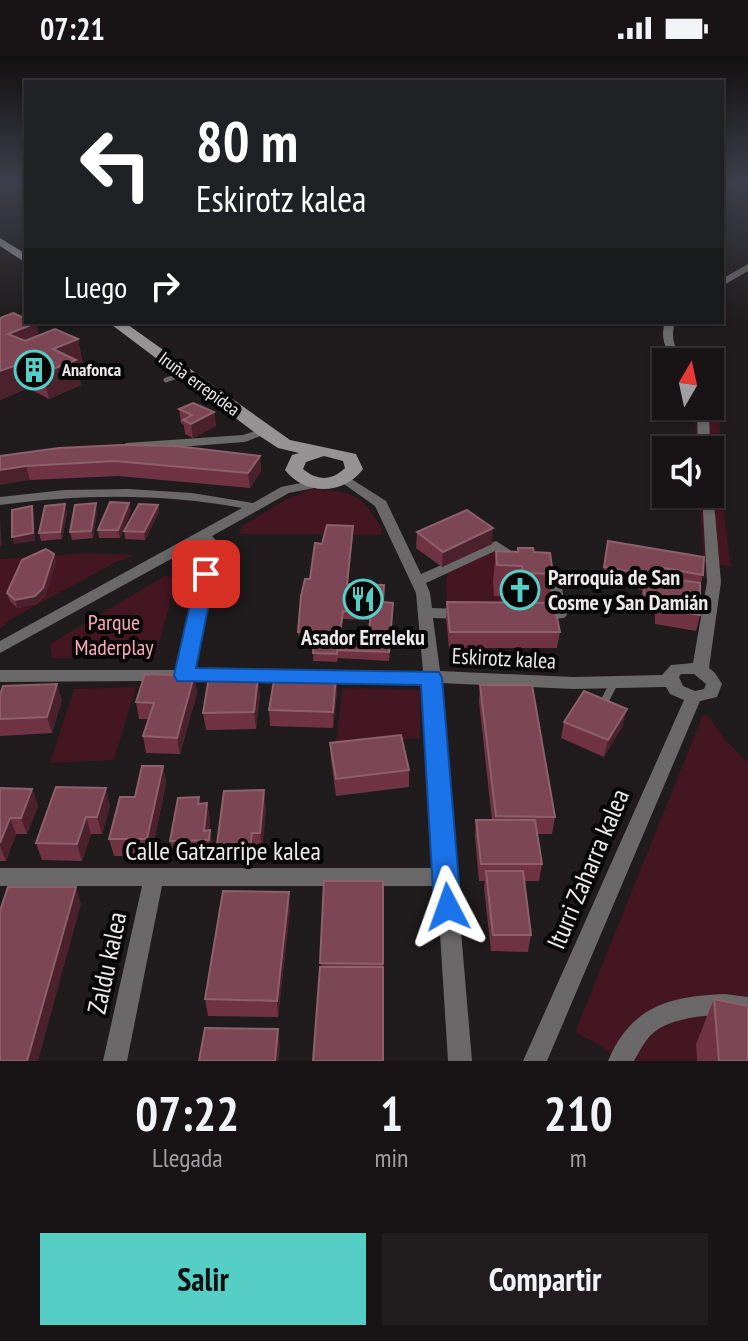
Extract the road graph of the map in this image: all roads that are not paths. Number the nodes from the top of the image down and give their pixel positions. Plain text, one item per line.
1 (0, 241) edge
2 (24, 258) edge
3 (748, 267) edge
4 (724, 282) edge
5 (118, 324) edge
6 (669, 324) edge
7 (671, 348) edge
8 (184, 374) junction
9 (166, 380) dead end
10 (264, 431) junction
11 (284, 444) junction
12 (107, 448) edge
13 (313, 452) junction
14 (296, 470) junction
15 (345, 479) junction
16 (320, 483) junction
17 (285, 490) junction
18 (0, 501) edge
19 (255, 507) junction
20 (709, 508) edge
21 (203, 535) junction
22 (416, 582) junction
23 (426, 613) junction
24 (476, 614) edge
25 (515, 614) edge
26 (0, 648) edge
27 (700, 671) junction
28 (184, 675) junction
29 (0, 676) edge
30 (432, 678) junction
31 (670, 681) junction
32 (614, 683) junction
33 (694, 697) junction
34 (601, 708) edge
35 (0, 877) edge
36 (154, 877) junction
37 (445, 877) junction
38 (748, 1008) edge
39 (539, 1060) edge
40 (115, 1061) edge
41 (460, 1061) edge
42 (620, 1061) edge

1 - 2 street
3 - 4 street
5 - 8 street, Iruña errepidea
6 - 7 street
8 - 9 lane
8 - 10 street, Iruña errepidea
10 - 11 street, Iruña errepidea
10 - 12 street
11 - 13 street, Iruña errepidea
11 - 14 street
13 - 14 street
13 - 15 street, Iruña errepidea
14 - 16 street
14 - 17 street
15 - 16 street
15 - 22 street
16 - 17 street
17 - 19 street
18 - 19 street
19 - 21 street
20 - 27 street
21 - 26 street
21 - 28 street
22 - 23 street
22 - 25 street
23 - 24 street
23 - 30 street
27 - 31 street
27 - 33 street
28 - 29 street, Eskirotz kalea
28 - 30 street, Eskirotz kalea
30 - 32 street, Eskirotz kalea
30 - 37 street
31 - 32 street, Eskirotz kalea
31 - 33 street
32 - 34 lane
33 - 39 street, Iturri Zaharra kalea
35 - 36 street, Calle Gatzarripe kalea
36 - 37 street, Calle Gatzarripe kalea
36 - 40 street, Zaldu kalea
37 - 41 street
38 - 42 street

